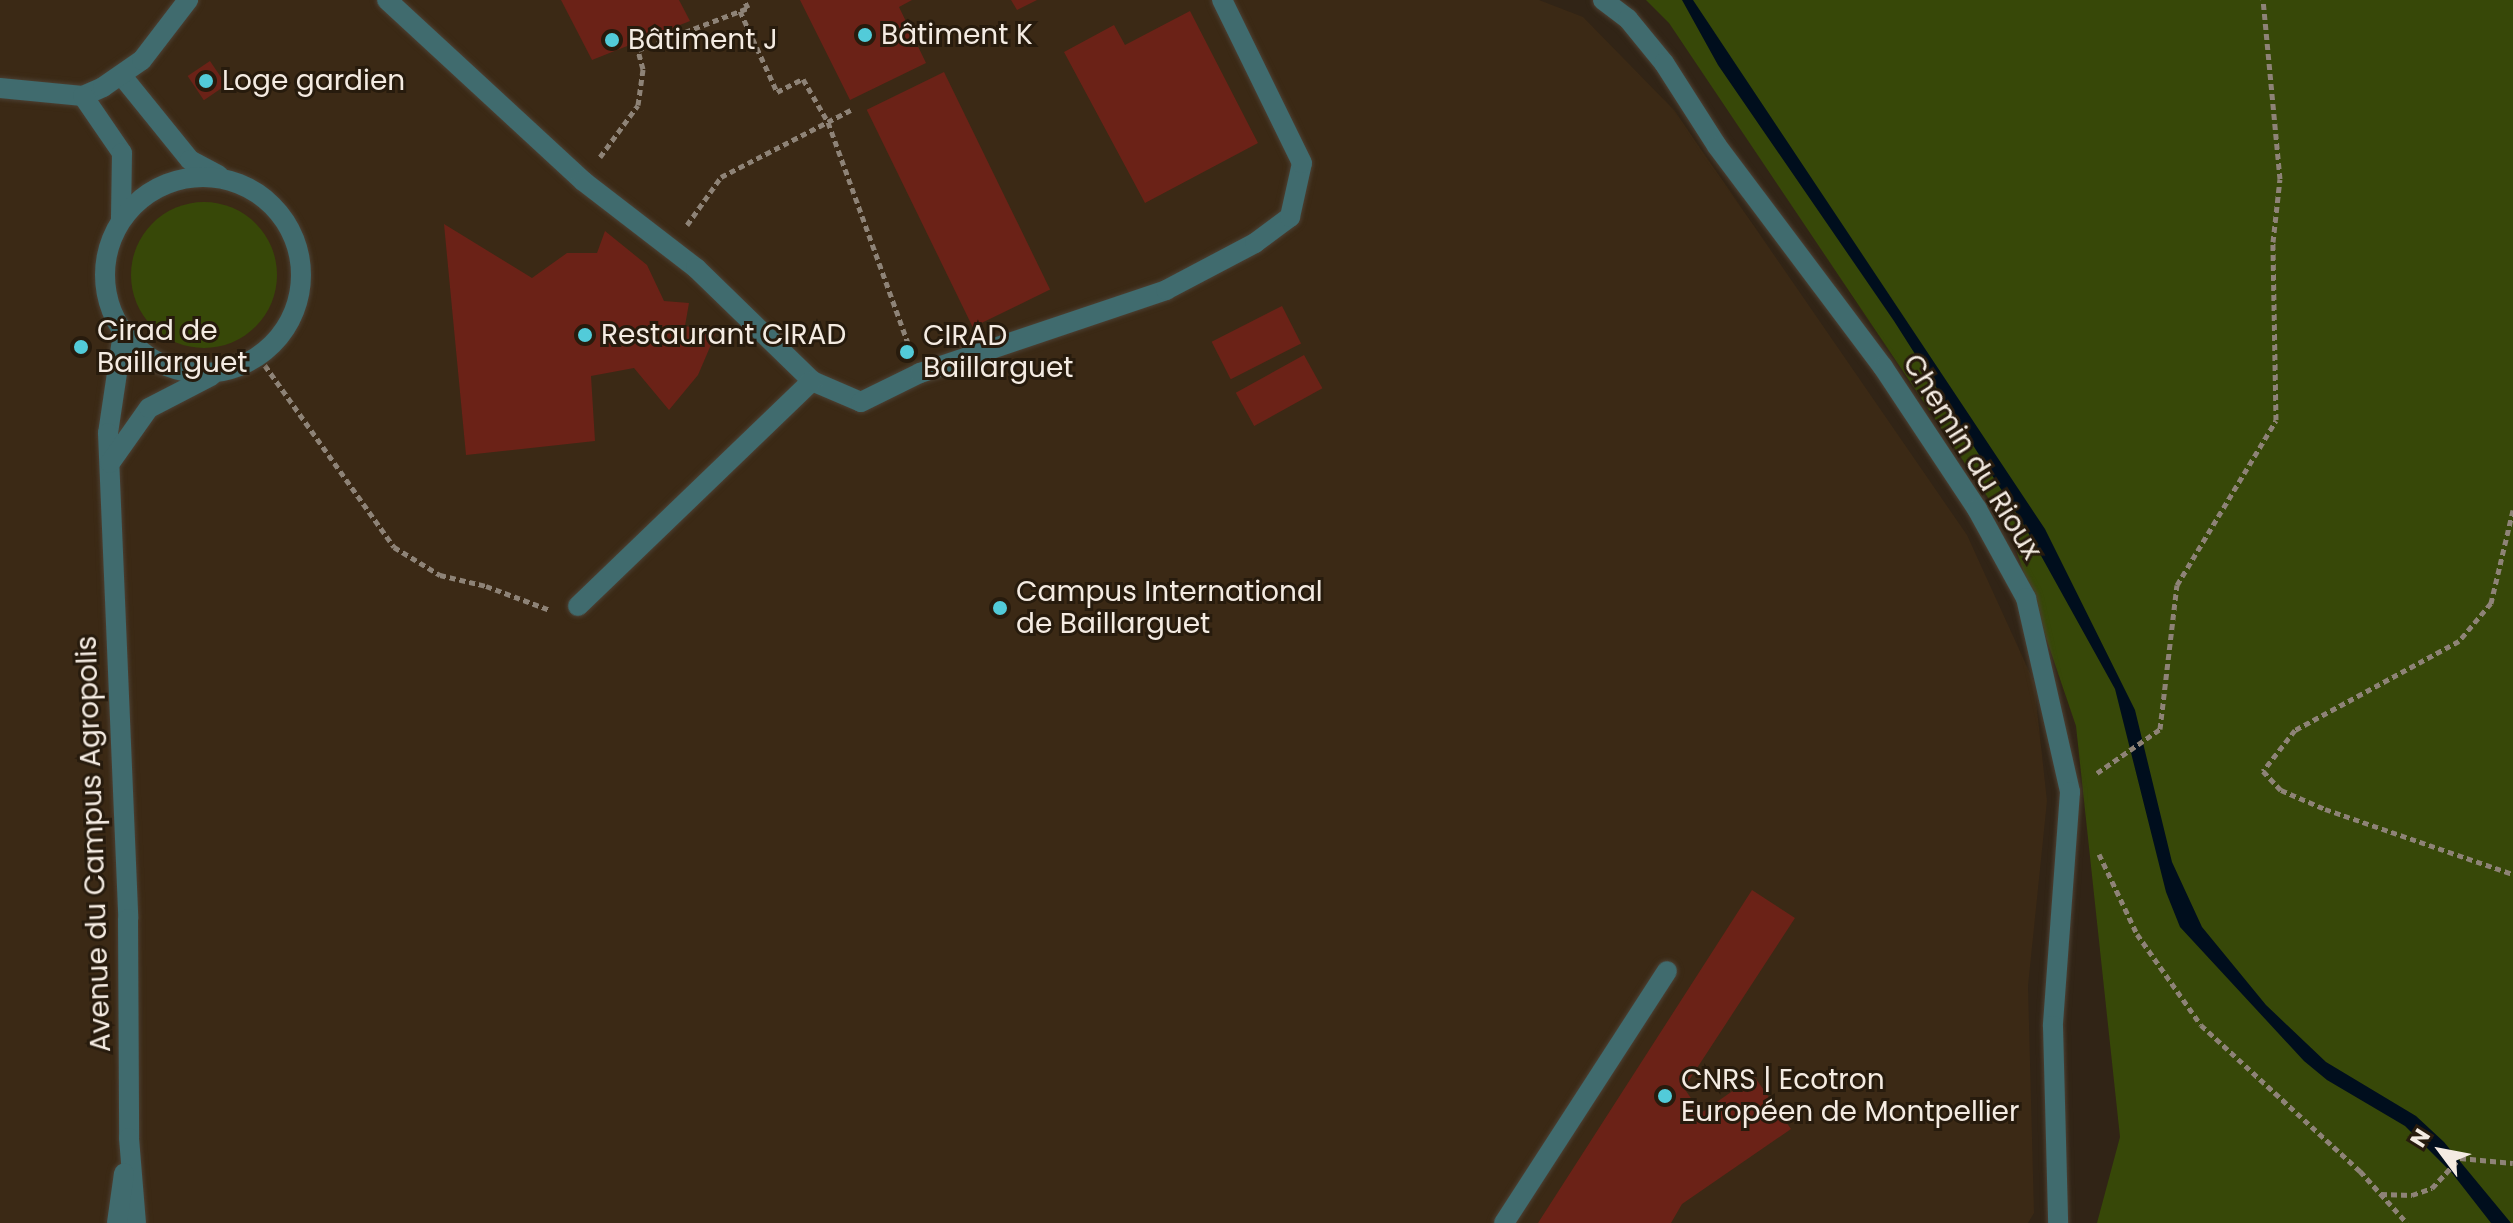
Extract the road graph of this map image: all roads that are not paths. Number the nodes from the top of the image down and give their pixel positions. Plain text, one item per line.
1 (188, 0) edge
2 (387, 0) edge
3 (1222, 0) edge
4 (1603, 0) edge
5 (122, 76) junction
6 (0, 88) edge
7 (83, 96) junction
8 (231, 181) junction
9 (121, 220) junction
10 (123, 333) junction
11 (219, 373) junction
12 (812, 381) junction
13 (110, 463) junction
14 (578, 606) road end
15 (1667, 971) dead end
16 (129, 1138) junction
17 (117, 1223) edge
18 (136, 1223) edge
19 (1504, 1223) edge
20 (2058, 1223) edge

1 - 5 street
2 - 12 street
3 - 12 street
4 - 20 street, Chemin du Rioux
5 - 7 street
5 - 8 street
6 - 7 street
7 - 9 street
8 - 9 street
8 - 11 street
9 - 10 street
10 - 11 street
10 - 13 street, Avenue du Campus Agropolis
11 - 13 street
12 - 14 street
13 - 16 street, Avenue du Campus Agropolis
15 - 19 street
16 - 17 street
16 - 18 street, Avenue du Campus Agropolis

